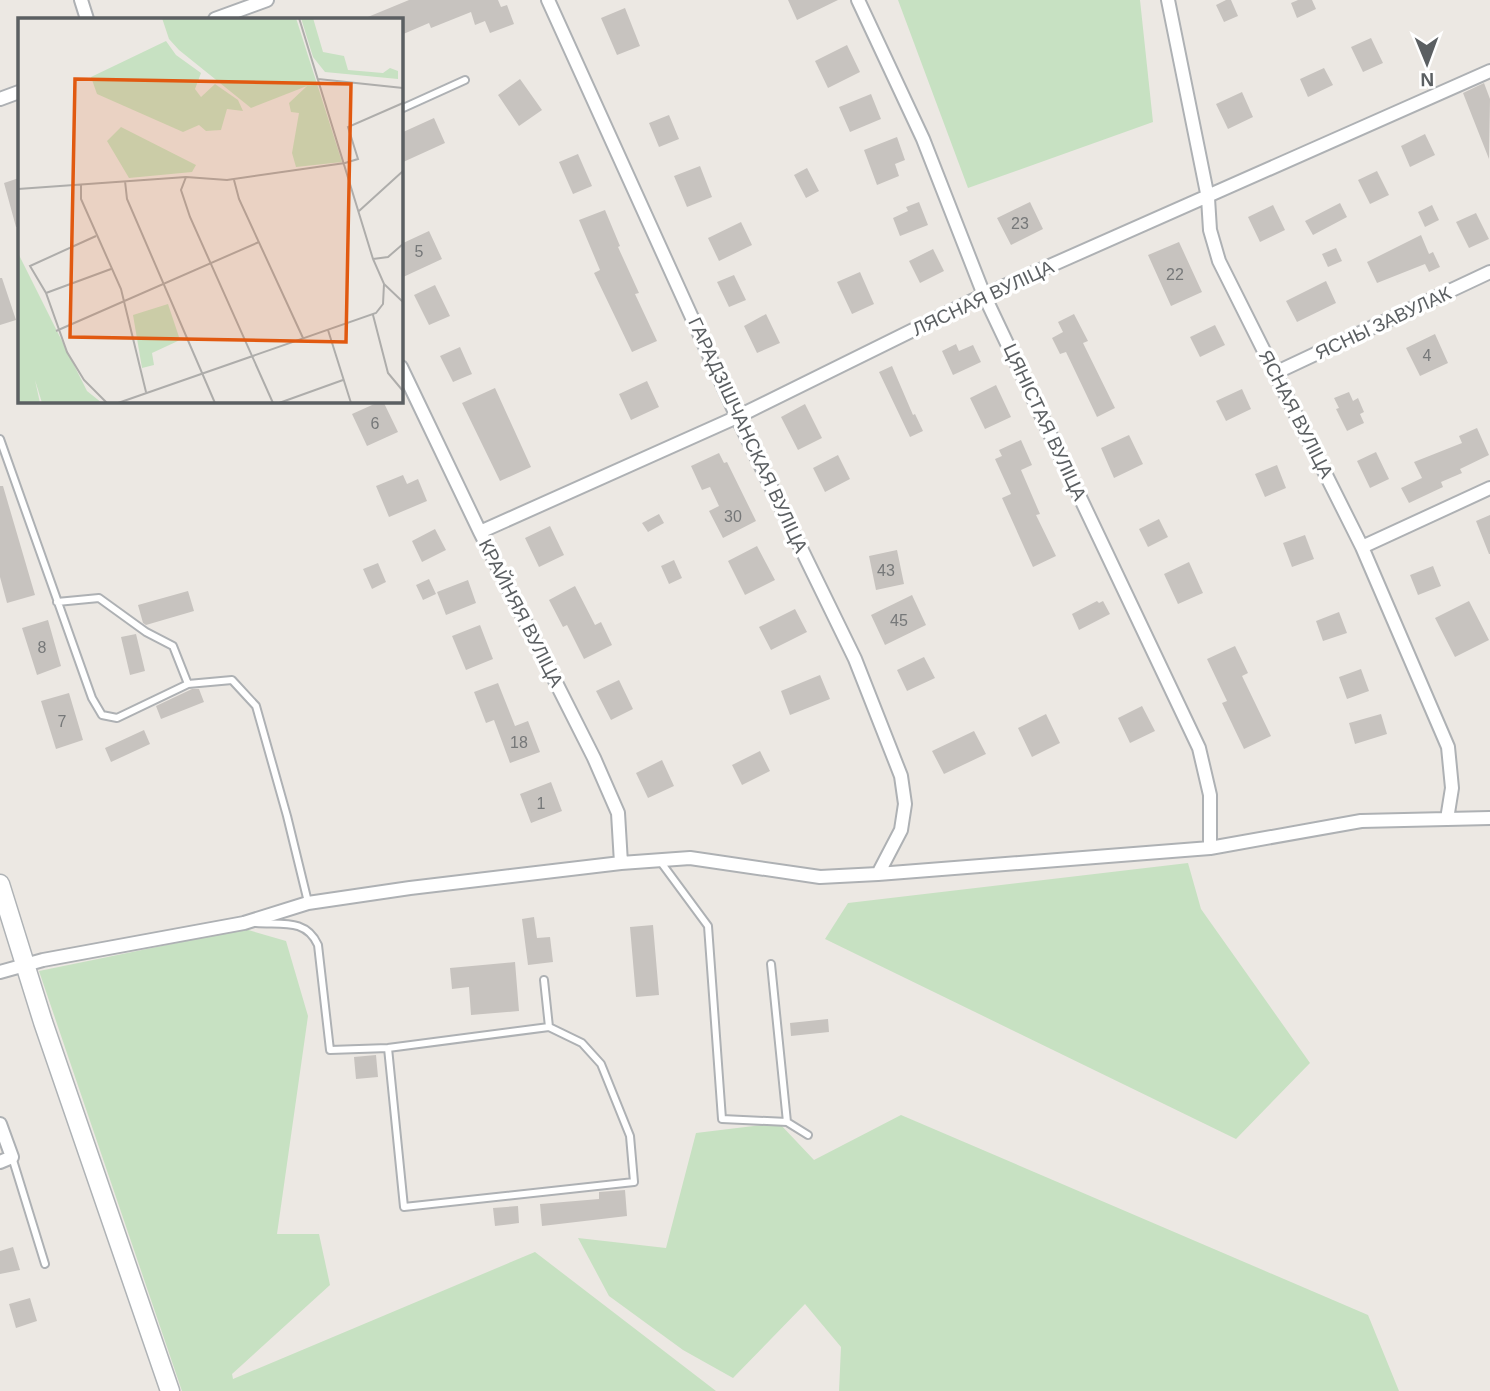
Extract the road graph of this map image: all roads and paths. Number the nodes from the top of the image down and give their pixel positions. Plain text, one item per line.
1 (81, 0) edge
2 (267, 0) edge
3 (548, 0) edge
4 (858, 0) edge
5 (1168, 0) edge
6 (230, 17) edge
7 (87, 18) edge
8 (1490, 71) edge
9 (465, 80) dead end
10 (18, 92) edge
11 (0, 99) edge
12 (402, 109) edge
13 (1208, 198) junction
14 (1490, 272) edge
15 (985, 295) junction
16 (402, 369) edge
17 (1275, 373) junction
18 (737, 417) junction
19 (0, 439) edge
20 (1490, 488) edge
21 (480, 532) junction
22 (1362, 548) junction
23 (57, 601) junction
24 (188, 684) junction
25 (1490, 818) edge
26 (1447, 819) junction
27 (1210, 848) junction
28 (659, 859) junction
29 (621, 863) junction
30 (878, 874) junction
31 (0, 884) edge
32 (308, 903) junction
33 (244, 922) junction
34 (24, 964) junction
35 (771, 964) dead end
36 (0, 972) edge
37 (544, 980) dead end
38 (549, 1027) junction
39 (388, 1048) junction
40 (787, 1122) junction
41 (0, 1125) edge
42 (808, 1135) dead end
43 (6, 1160) edge
44 (45, 1264) dead end
45 (170, 1391) edge

1 - 7 street
2 - 6 street
3 - 18 street, ГАРАДЗІШЧАНСКАЯ ВУЛІЦА
4 - 15 street, ЦЯНІСТАЯ ВУЛІЦА
5 - 13 street, ЯСНАЯ ВУЛІЦА
8 - 13 street, ЛЯСНАЯ ВУЛІЦА
9 - 12 lane
10 - 11 street
13 - 15 street, ЛЯСНАЯ ВУЛІЦА
13 - 17 street, ЯСНАЯ ВУЛІЦА
14 - 17 street, ЯСНЫ ЗАВУЛАК
15 - 18 street, ЛЯСНАЯ ВУЛІЦА
15 - 27 street, ЦЯНІСТАЯ ВУЛІЦА
16 - 21 street, КРАЙНЯЯ ВУЛІЦА
17 - 22 street, ЯСНАЯ ВУЛІЦА
18 - 21 street, ЛЯСНАЯ ВУЛІЦА
18 - 30 street, ГАРАДЗІШЧАНСКАЯ ВУЛІЦА
19 - 23 lane
20 - 22 street
21 - 29 street, КРАЙНЯЯ ВУЛІЦА
22 - 26 street, ЯСНАЯ ВУЛІЦА
23 - 24 lane
23 - 24 lane
24 - 32 lane
25 - 26 street
26 - 27 street
27 - 30 street
28 - 29 street
28 - 30 street
28 - 40 lane
29 - 32 street
31 - 34 main road
32 - 33 street
33 - 34 street
33 - 39 lane
34 - 36 street
34 - 45 main road
35 - 40 lane
37 - 38 lane
38 - 39 lane
38 - 39 lane
40 - 42 lane
41 - 43 street
43 - 44 lane

